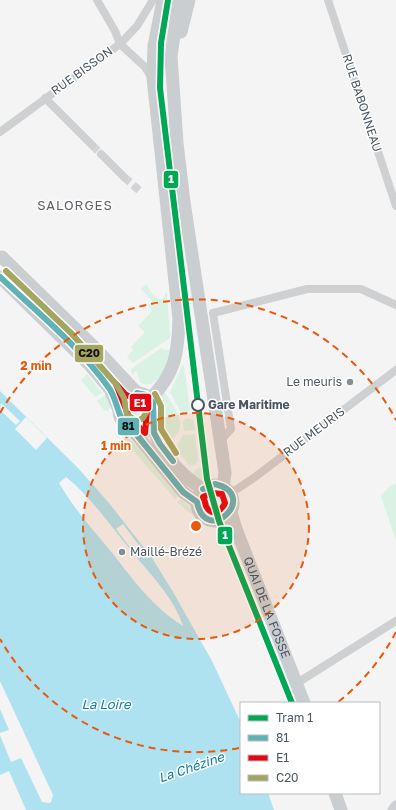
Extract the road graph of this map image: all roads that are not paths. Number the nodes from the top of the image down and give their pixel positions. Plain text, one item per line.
1 (97, 0) edge
2 (153, 0) edge
3 (158, 0) edge
4 (163, 0) edge
5 (179, 0) edge
6 (189, 0) edge
7 (328, 0) edge
8 (120, 44) junction
9 (154, 46) junction
10 (153, 78) junction
11 (174, 93) junction
12 (45, 98) junction
13 (0, 132) edge
14 (92, 145) tunnel mouth
15 (101, 154) tunnel mouth
16 (124, 177) tunnel mouth
17 (396, 206) edge
18 (2, 257) dead end
19 (0, 277) edge
20 (396, 305) edge
21 (396, 370) edge
22 (137, 393) junction
23 (150, 399) junction
24 (119, 410) junction
25 (152, 420) junction
26 (132, 429) junction
27 (221, 440) junction
28 (202, 489) junction
29 (227, 489) junction
30 (197, 502) junction
31 (231, 512) junction
32 (396, 621) edge
33 (297, 683) junction
34 (304, 702) edge
35 (334, 794) edge
36 (396, 806) edge
37 (341, 810) edge
38 (393, 810) edge

1 - 8 street
2 - 8 street, RUE BISSON
3 - 9 main road
4 - 9 main road
5 - 11 main road
6 - 11 main road
7 - 17 street, RUE BABONNEAU
8 - 10 street
8 - 12 street, RUE BISSON
9 - 10 main road
10 - 23 main road
11 - 27 main road
12 - 13 street, RUE BISSON
12 - 14 street
15 - 16 street
18 - 22 main road
19 - 24 main road
20 - 27 street
21 - 29 street, RUE MEURIS
22 - 23 main road
22 - 24 main road
23 - 25 main road
24 - 26 main road
25 - 26 main road
25 - 28 main road
26 - 30 main road
27 - 29 main road
28 - 29 main road
28 - 30 main road
29 - 31 main road
30 - 31 main road
31 - 33 main road, QUAI DE LA FOSSE
32 - 33 street
33 - 34 main road, QUAI DE LA FOSSE
35 - 37 main road
36 - 38 main road

